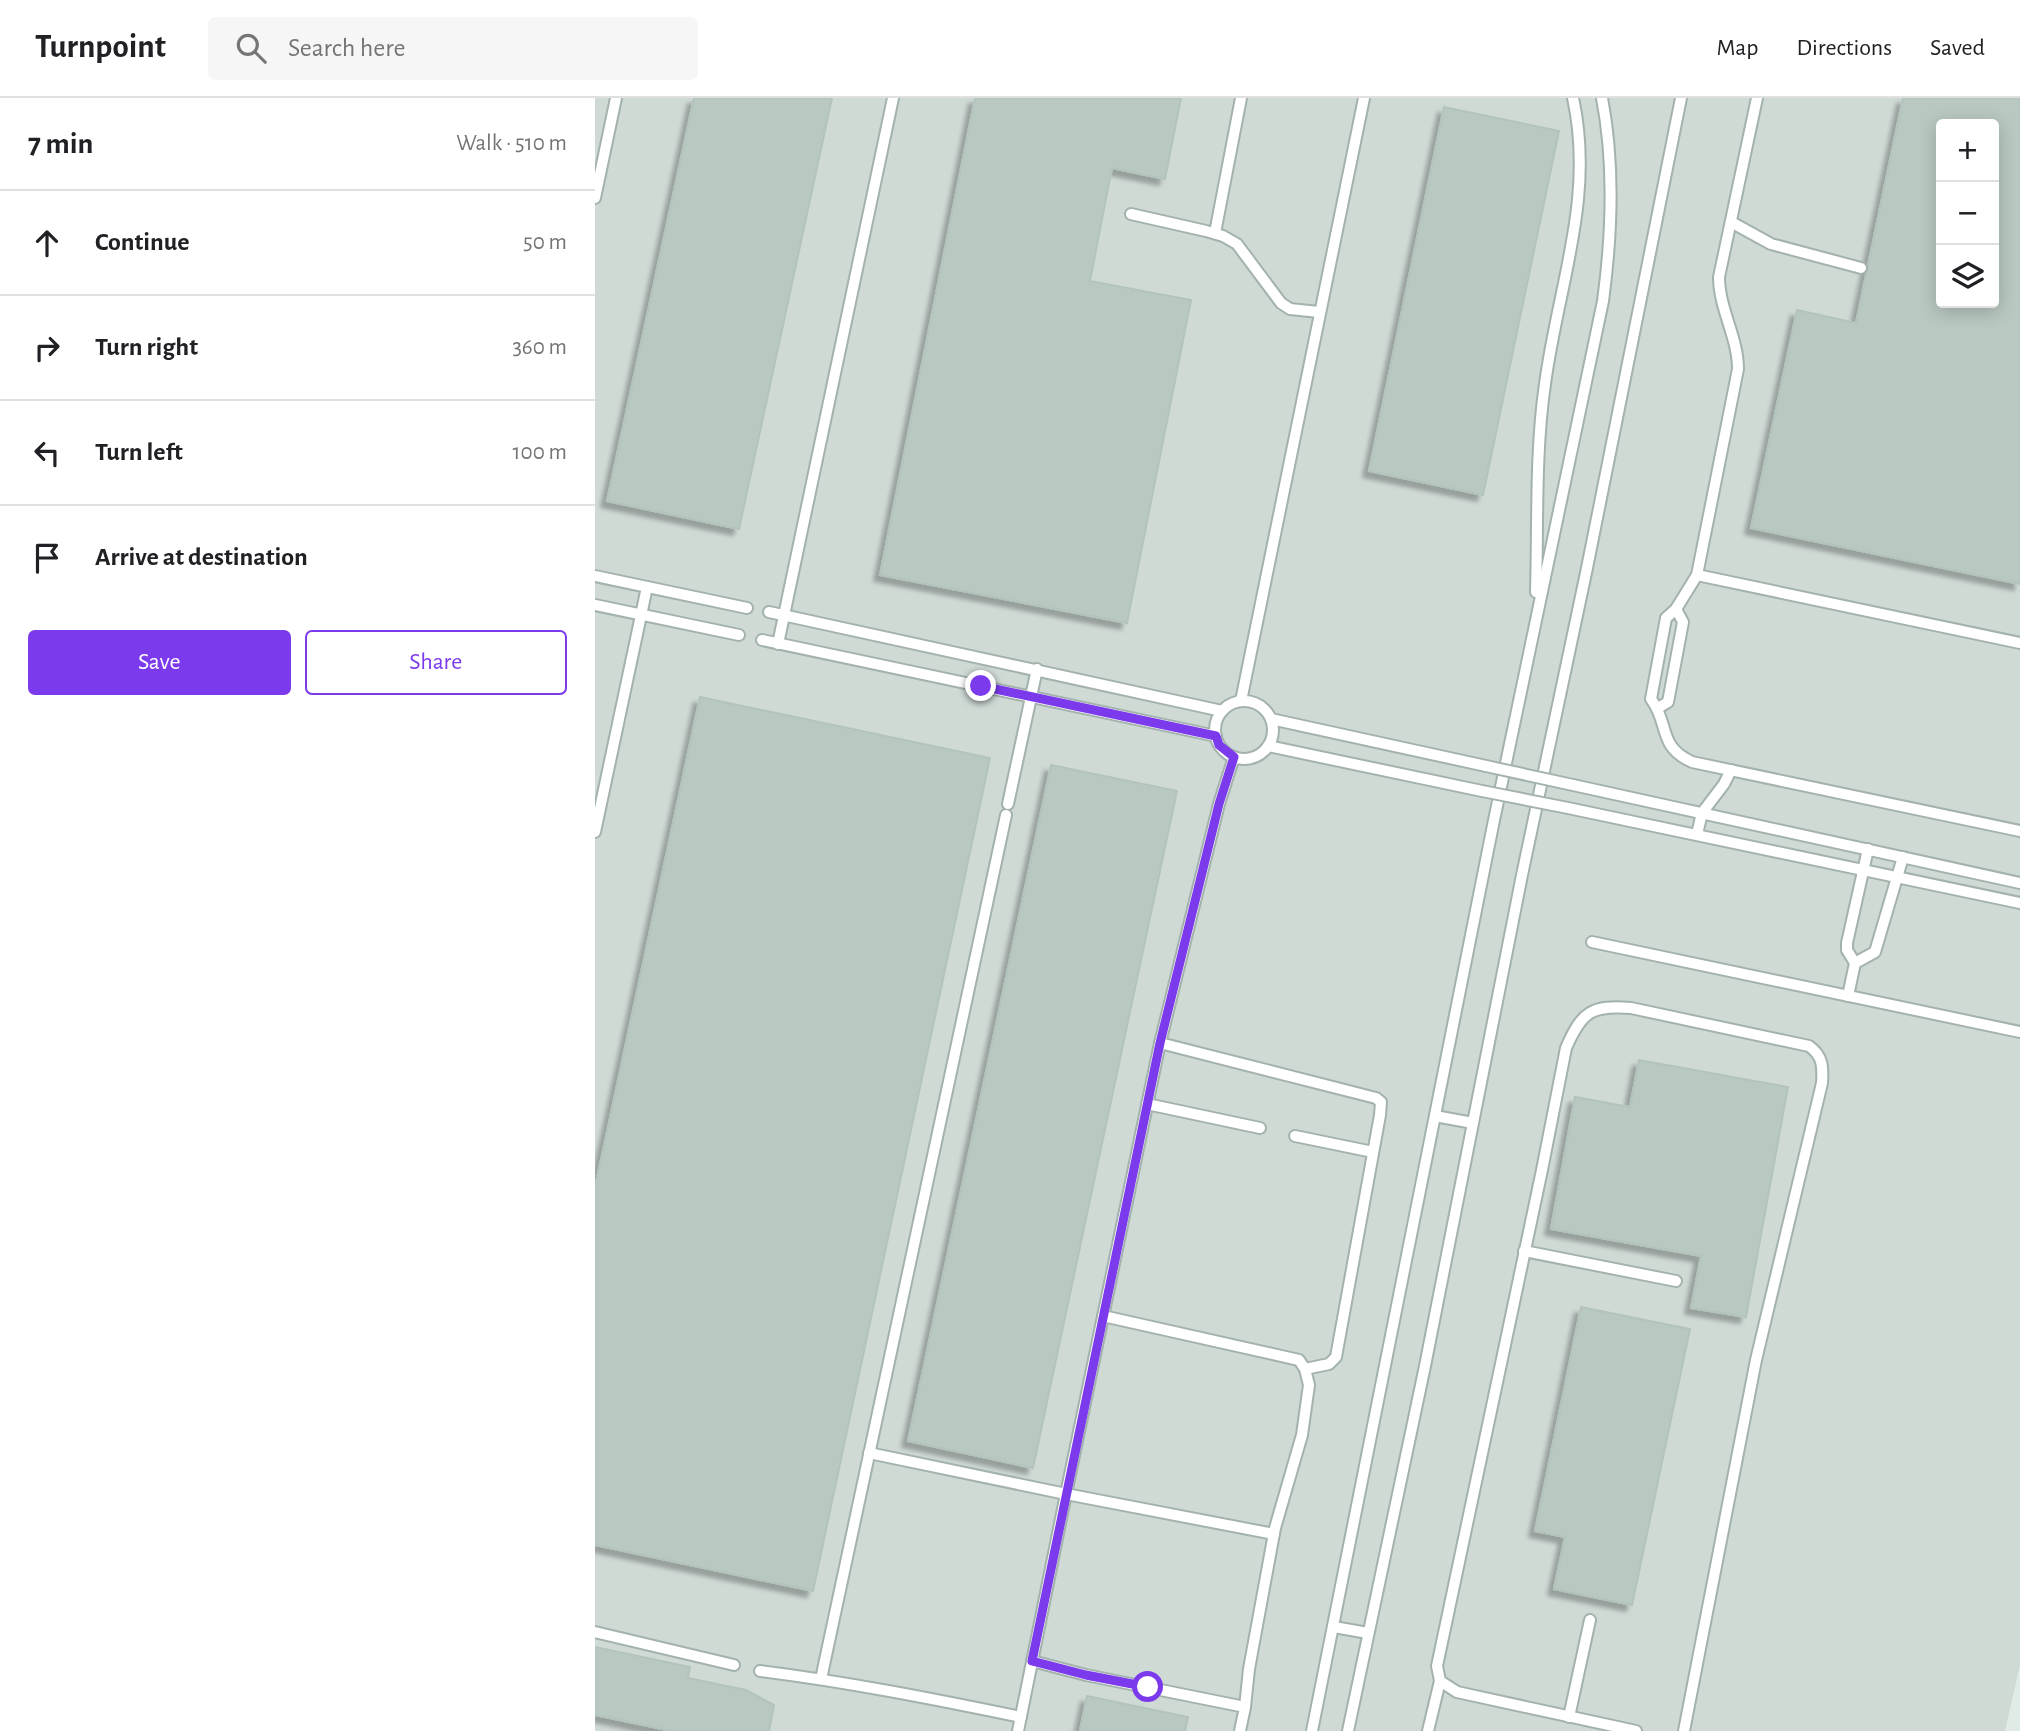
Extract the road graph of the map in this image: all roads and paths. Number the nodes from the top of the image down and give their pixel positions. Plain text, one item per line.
1 (616, 98) edge
2 (893, 98) edge
3 (1241, 98) edge
4 (1364, 98) edge
5 (1573, 98) edge
6 (1602, 98) edge
7 (1681, 98) edge
8 (1757, 98) edge
9 (595, 198) edge
10 (1131, 214) dead end
11 (1731, 222) junction
12 (1215, 233) junction
13 (1861, 268) dead end
14 (1319, 312) junction
15 (1697, 575) junction
16 (595, 576) edge
17 (647, 587) junction
18 (595, 604) edge
19 (747, 608) dead end
20 (1676, 609) junction
21 (769, 612) dead end
22 (1537, 613) junction
23 (641, 615) junction
24 (783, 615) junction
25 (739, 635) dead end
26 (762, 640) dead end
27 (778, 643) junction
28 (2020, 643) edge
29 (1037, 669) junction
30 (1031, 697) junction
31 (1241, 701) junction
32 (1658, 708) junction
33 (1222, 711) junction
34 (1271, 719) junction
35 (1216, 736) junction
36 (1268, 746) junction
37 (1234, 757) junction
38 (1731, 770) junction
39 (1702, 813) junction
40 (2020, 831) edge
41 (595, 832) edge
42 (1697, 834) junction
43 (1868, 849) junction
44 (1903, 857) junction
45 (1863, 870) junction
46 (1898, 877) junction
47 (2020, 883) edge
48 (2020, 903) edge
49 (1592, 942) dead end
50 (1855, 963) junction
51 (1848, 996) junction
52 (2020, 1032) edge
53 (1160, 1043) junction
54 (1147, 1104) junction
55 (1435, 1116) junction
56 (1473, 1123) junction
57 (1260, 1128) dead end
58 (1295, 1136) dead end
59 (1373, 1153) junction
60 (1524, 1251) junction
61 (1676, 1281) dead end
62 (1103, 1316) junction
63 (1305, 1369) junction
64 (869, 1452) junction
65 (1066, 1494) junction
66 (1274, 1534) junction
67 (1590, 1620) dead end
68 (1334, 1627) junction
69 (595, 1632) edge
70 (1368, 1633) junction
71 (1032, 1661) junction
72 (734, 1665) dead end
73 (761, 1671) dead end
74 (821, 1679) junction
75 (1440, 1681) junction
76 (1245, 1707) junction
77 (1021, 1717) junction
78 (1569, 1717) junction
79 (1018, 1731) edge
80 (1240, 1731) edge
81 (1312, 1731) edge
82 (1347, 1731) edge
83 (1428, 1731) edge
84 (1636, 1731) edge
85 (1684, 1731) edge

1 - 9 lane
2 - 24 lane
3 - 12 lane
4 - 14 lane
5 - 22 lane
6 - 22 lane
7 - 56 lane
8 - 11 lane
10 - 12 lane
11 - 13 lane
11 - 15 lane
12 - 14 lane
14 - 31 lane
15 - 20 lane
15 - 28 lane
16 - 17 lane
17 - 19 lane
17 - 23 lane
18 - 23 lane
20 - 32 lane
20 - 32 lane
21 - 24 lane
22 - 55 lane
23 - 25 lane
23 - 41 lane
24 - 27 lane
24 - 29 lane
26 - 27 lane
27 - 30 lane
29 - 30 lane
29 - 33 lane
30 - 35 lane
30 - 64 lane
31 - 33 lane
31 - 34 lane
32 - 38 lane
33 - 35 lane
34 - 36 lane
34 - 39 lane, bridge
35 - 37 lane
36 - 37 lane
36 - 42 lane, bridge
37 - 53 lane
38 - 39 lane
38 - 40 lane
39 - 42 lane
39 - 43 lane
42 - 45 lane
43 - 44 lane
43 - 45 lane
44 - 46 lane
44 - 47 lane
45 - 46 lane
45 - 50 lane
46 - 48 lane
46 - 50 lane
49 - 51 lane
50 - 51 lane
51 - 52 lane
53 - 54 lane
53 - 59 lane
54 - 57 lane
54 - 62 lane
55 - 56 lane
55 - 68 lane
56 - 70 lane
58 - 59 lane
59 - 63 lane
60 - 61 lane
60 - 75 lane
60 - 85 lane
62 - 63 lane
62 - 65 lane
63 - 66 lane
64 - 65 lane
64 - 74 lane
65 - 66 lane
65 - 71 lane
66 - 76 lane
67 - 78 lane
68 - 70 lane
68 - 81 lane
69 - 72 lane
70 - 82 lane
71 - 76 lane
71 - 77 lane
73 - 74 lane
74 - 77 lane
75 - 78 lane
75 - 83 lane
76 - 80 lane
77 - 79 lane
78 - 84 lane

